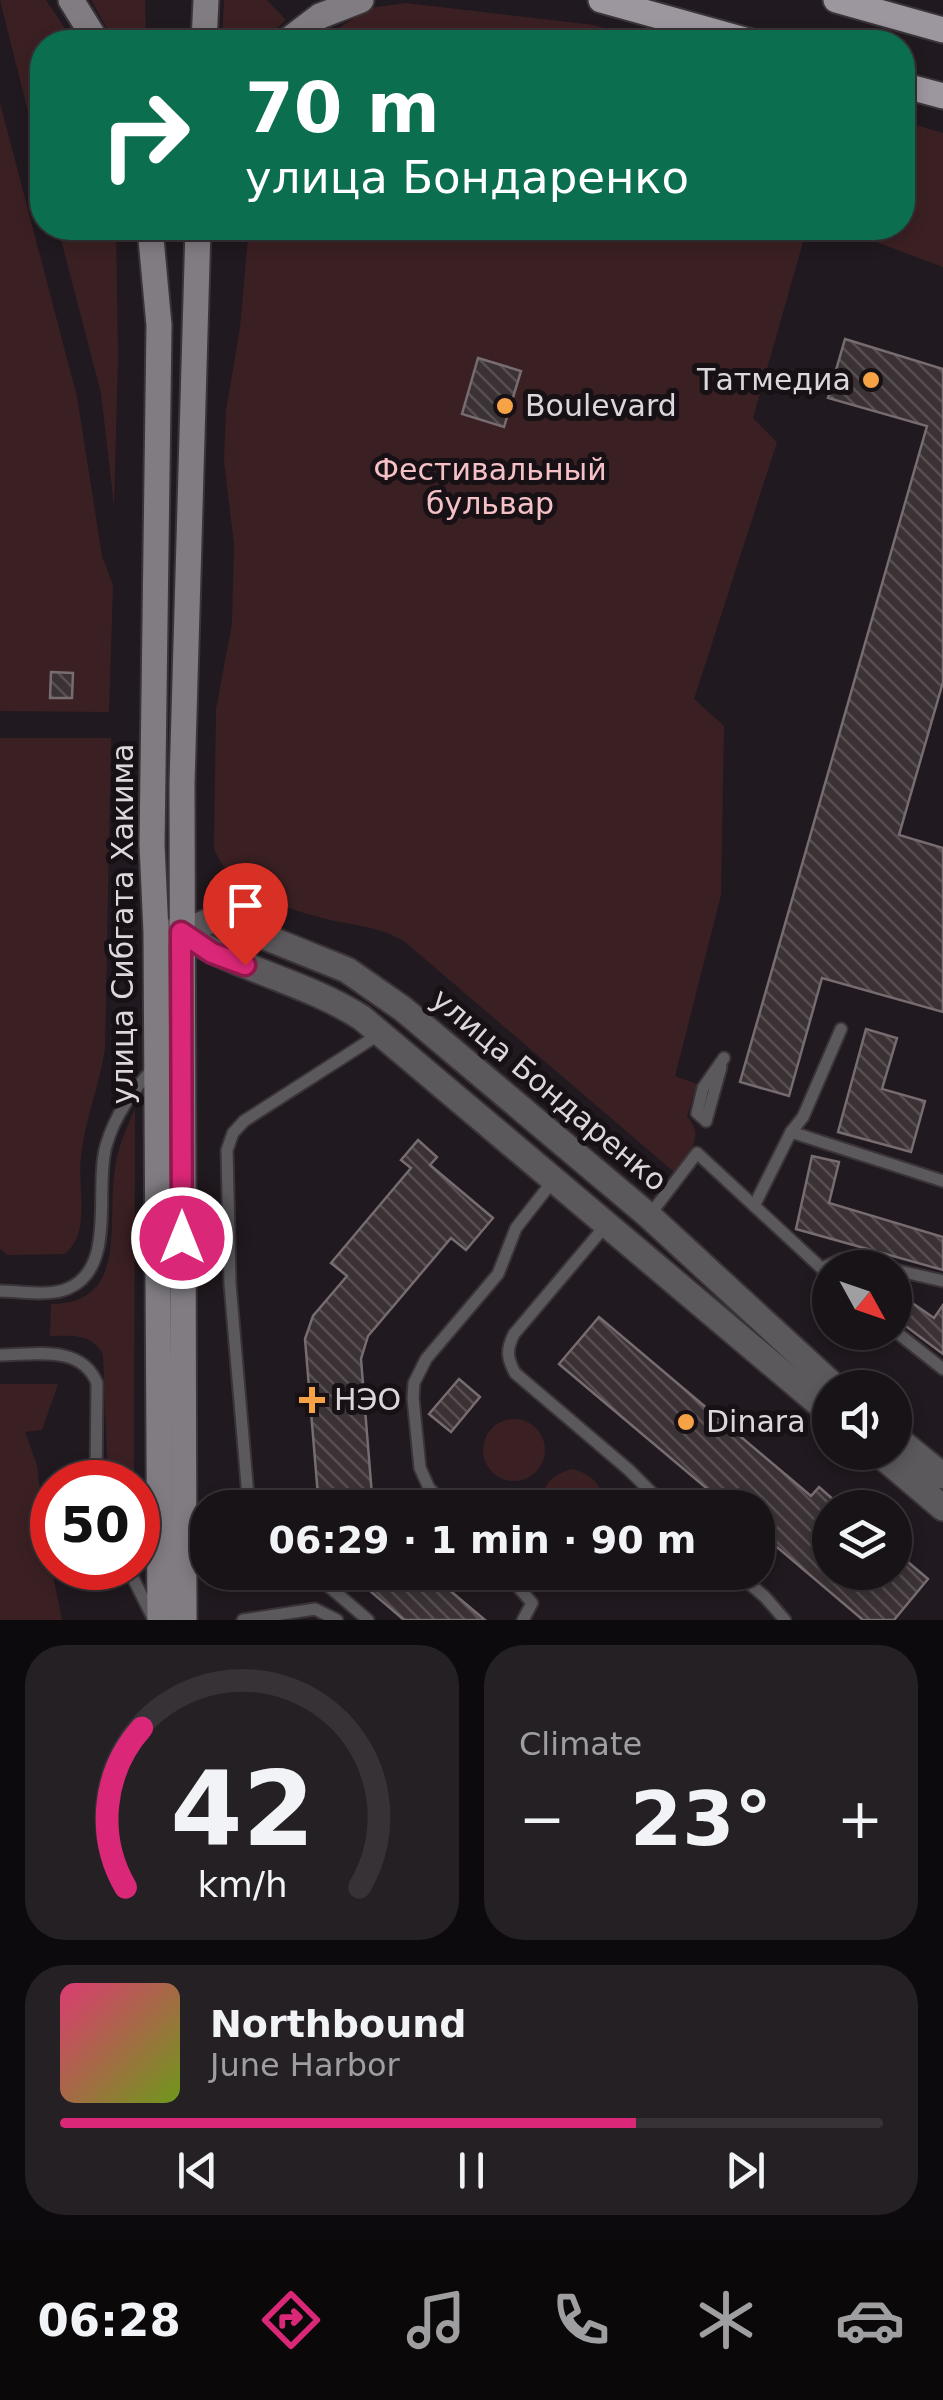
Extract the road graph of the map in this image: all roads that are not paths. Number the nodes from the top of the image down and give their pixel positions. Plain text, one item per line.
1 (71, 0) edge
2 (206, 0) edge
3 (361, 0) edge
4 (601, 0) edge
5 (836, 0) edge
6 (90, 30) edge
7 (205, 30) edge
8 (302, 30) edge
9 (709, 30) edge
10 (943, 30) edge
11 (915, 88) edge
12 (943, 96) edge
13 (151, 240) edge
14 (198, 240) edge
15 (211, 240) edge
16 (196, 314) junction
17 (168, 932) junction
18 (842, 1029) dead end
19 (381, 1033) junction
20 (157, 1064) junction
21 (791, 1132) junction
22 (943, 1181) edge
23 (552, 1182) junction
24 (754, 1206) junction
25 (649, 1216) junction
26 (606, 1225) junction
27 (812, 1259) edge
28 (912, 1274) edge
29 (943, 1281) edge
30 (0, 1291) edge
31 (912, 1344) edge
32 (0, 1355) edge
33 (943, 1369) edge
34 (816, 1370) edge
35 (812, 1398) edge
36 (912, 1450) edge
37 (96, 1460) edge
38 (898, 1470) edge
39 (943, 1476) edge
40 (247, 1490) edge
41 (431, 1490) edge
42 (649, 1490) edge
43 (943, 1508) edge
44 (140, 1590) edge
45 (333, 1590) edge
46 (521, 1590) edge
47 (757, 1590) edge
48 (157, 1620) edge
49 (184, 1620) edge
50 (243, 1620) edge
51 (337, 1620) edge
52 (368, 1620) edge
53 (523, 1620) edge
54 (785, 1620) edge

1 - 6 main road
2 - 7 main road
3 - 8 main road
4 - 9 main road
5 - 10 main road
11 - 12 main road
13 - 17 main road, улица Сибгата Хакима
14 - 16 main road, улица Сибгата Хакима
15 - 16 main road, улица Сибгата Хакима
16 - 17 main road, улица Сибгата Хакима
17 - 19 street
17 - 20 main road, улица Сибгата Хакима
17 - 25 street, улица Бондаренко
17 - 49 main road, улица Сибгата Хакима
18 - 21 lane
19 - 23 street
19 - 40 lane
20 - 30 lane
20 - 48 main road, улица Сибгата Хакима
21 - 22 lane
21 - 24 lane
23 - 26 street
23 - 41 lane
24 - 25 lane
24 - 27 lane
25 - 34 street, улица Бондаренко
26 - 35 street
26 - 42 lane
28 - 29 lane
31 - 33 lane
32 - 37 lane
36 - 39 street
38 - 43 street
44 - 48 lane
45 - 52 lane
46 - 53 lane
47 - 54 lane
50 - 51 lane

